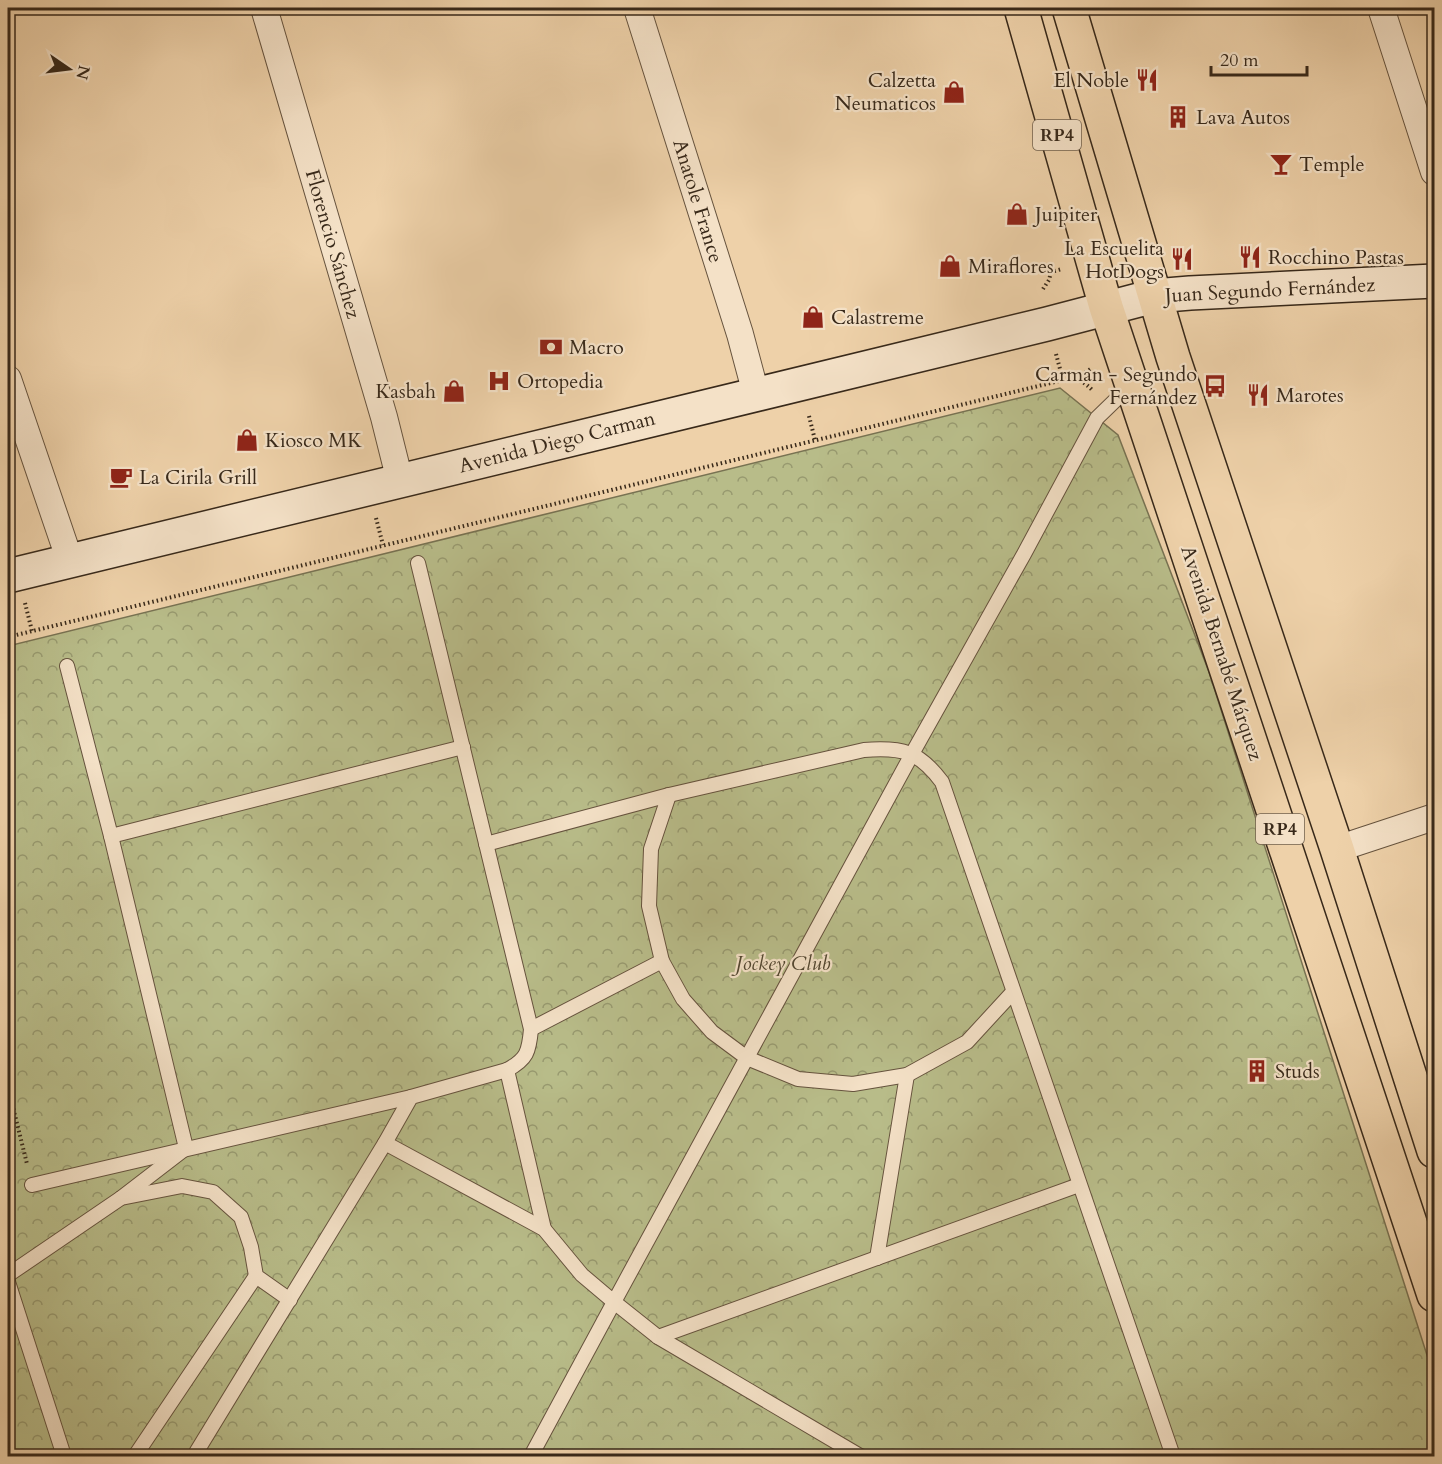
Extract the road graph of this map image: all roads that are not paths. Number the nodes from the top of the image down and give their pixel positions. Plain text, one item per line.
1 (264, 8) edge
2 (637, 8) edge
3 (1021, 8) edge
4 (1069, 8) edge
5 (1382, 8) edge
6 (1434, 172) edge
7 (1434, 281) edge
8 (1154, 296) junction
9 (1106, 307) junction
10 (8, 379) edge
11 (1132, 384) junction
12 (756, 394) junction
13 (400, 481) junction
14 (70, 561) junction
15 (418, 563) dead end
16 (8, 576) edge
17 (67, 666) dead end
18 (463, 747) junction
19 (912, 754) junction
20 (669, 795) junction
21 (1434, 817) edge
22 (111, 836) junction
23 (486, 844) junction
24 (1337, 849) junction
25 (662, 961) junction
26 (1013, 992) junction
27 (531, 1029) junction
28 (747, 1058) junction
29 (507, 1070) junction
30 (907, 1075) junction
31 (411, 1097) junction
32 (385, 1143) junction
33 (186, 1148) junction
34 (1434, 1151) edge
35 (32, 1185) road end
36 (1079, 1185) junction
37 (121, 1198) junction
38 (544, 1229) junction
39 (877, 1258) junction
40 (8, 1275) edge
41 (256, 1276) junction
42 (8, 1282) edge
43 (1434, 1295) edge
44 (290, 1300) junction
45 (614, 1302) junction
46 (658, 1337) junction
47 (64, 1456) edge
48 (135, 1456) edge
49 (194, 1456) edge
50 (531, 1456) edge
51 (860, 1456) edge
52 (1173, 1456) edge

1 - 13 street, Florencio Sánchez
2 - 12 street, Anatole France
3 - 9 main road, Avenida Bernabé Márquez / RP4
4 - 8 main road, RP4
5 - 6 street
7 - 8 main road, Juan Segundo Fernández
8 - 9 main road, Juan Segundo Fernández
8 - 24 main road, RP4
9 - 11 main road, Avenida Bernabé Márquez / RP4
9 - 12 main road, Avenida Diego Carman
10 - 14 street
11 - 19 lane
11 - 43 main road, Avenida Bernabé Márquez / RP4
12 - 13 main road, Avenida Diego Carman
13 - 14 main road, Avenida Diego Carman
14 - 16 main road, Avenida Diego Carman
15 - 18 lane
17 - 22 lane
18 - 22 lane
18 - 23 lane
19 - 20 lane
19 - 26 lane
19 - 28 lane
20 - 23 lane
20 - 25 lane
21 - 24 street
22 - 33 lane
23 - 27 lane
24 - 34 main road, RP4
25 - 27 lane
25 - 28 lane
26 - 30 lane
26 - 36 lane
27 - 29 lane
28 - 30 lane
28 - 45 lane
29 - 31 lane
29 - 38 lane
30 - 39 lane
31 - 32 lane
31 - 33 lane
32 - 38 lane
32 - 44 lane
33 - 35 lane
33 - 37 lane
36 - 39 lane
36 - 52 lane
37 - 40 lane
37 - 41 lane
38 - 45 lane
39 - 46 lane
41 - 44 lane
41 - 48 lane
42 - 47 lane
44 - 49 lane
45 - 46 lane
45 - 50 lane
46 - 51 lane

